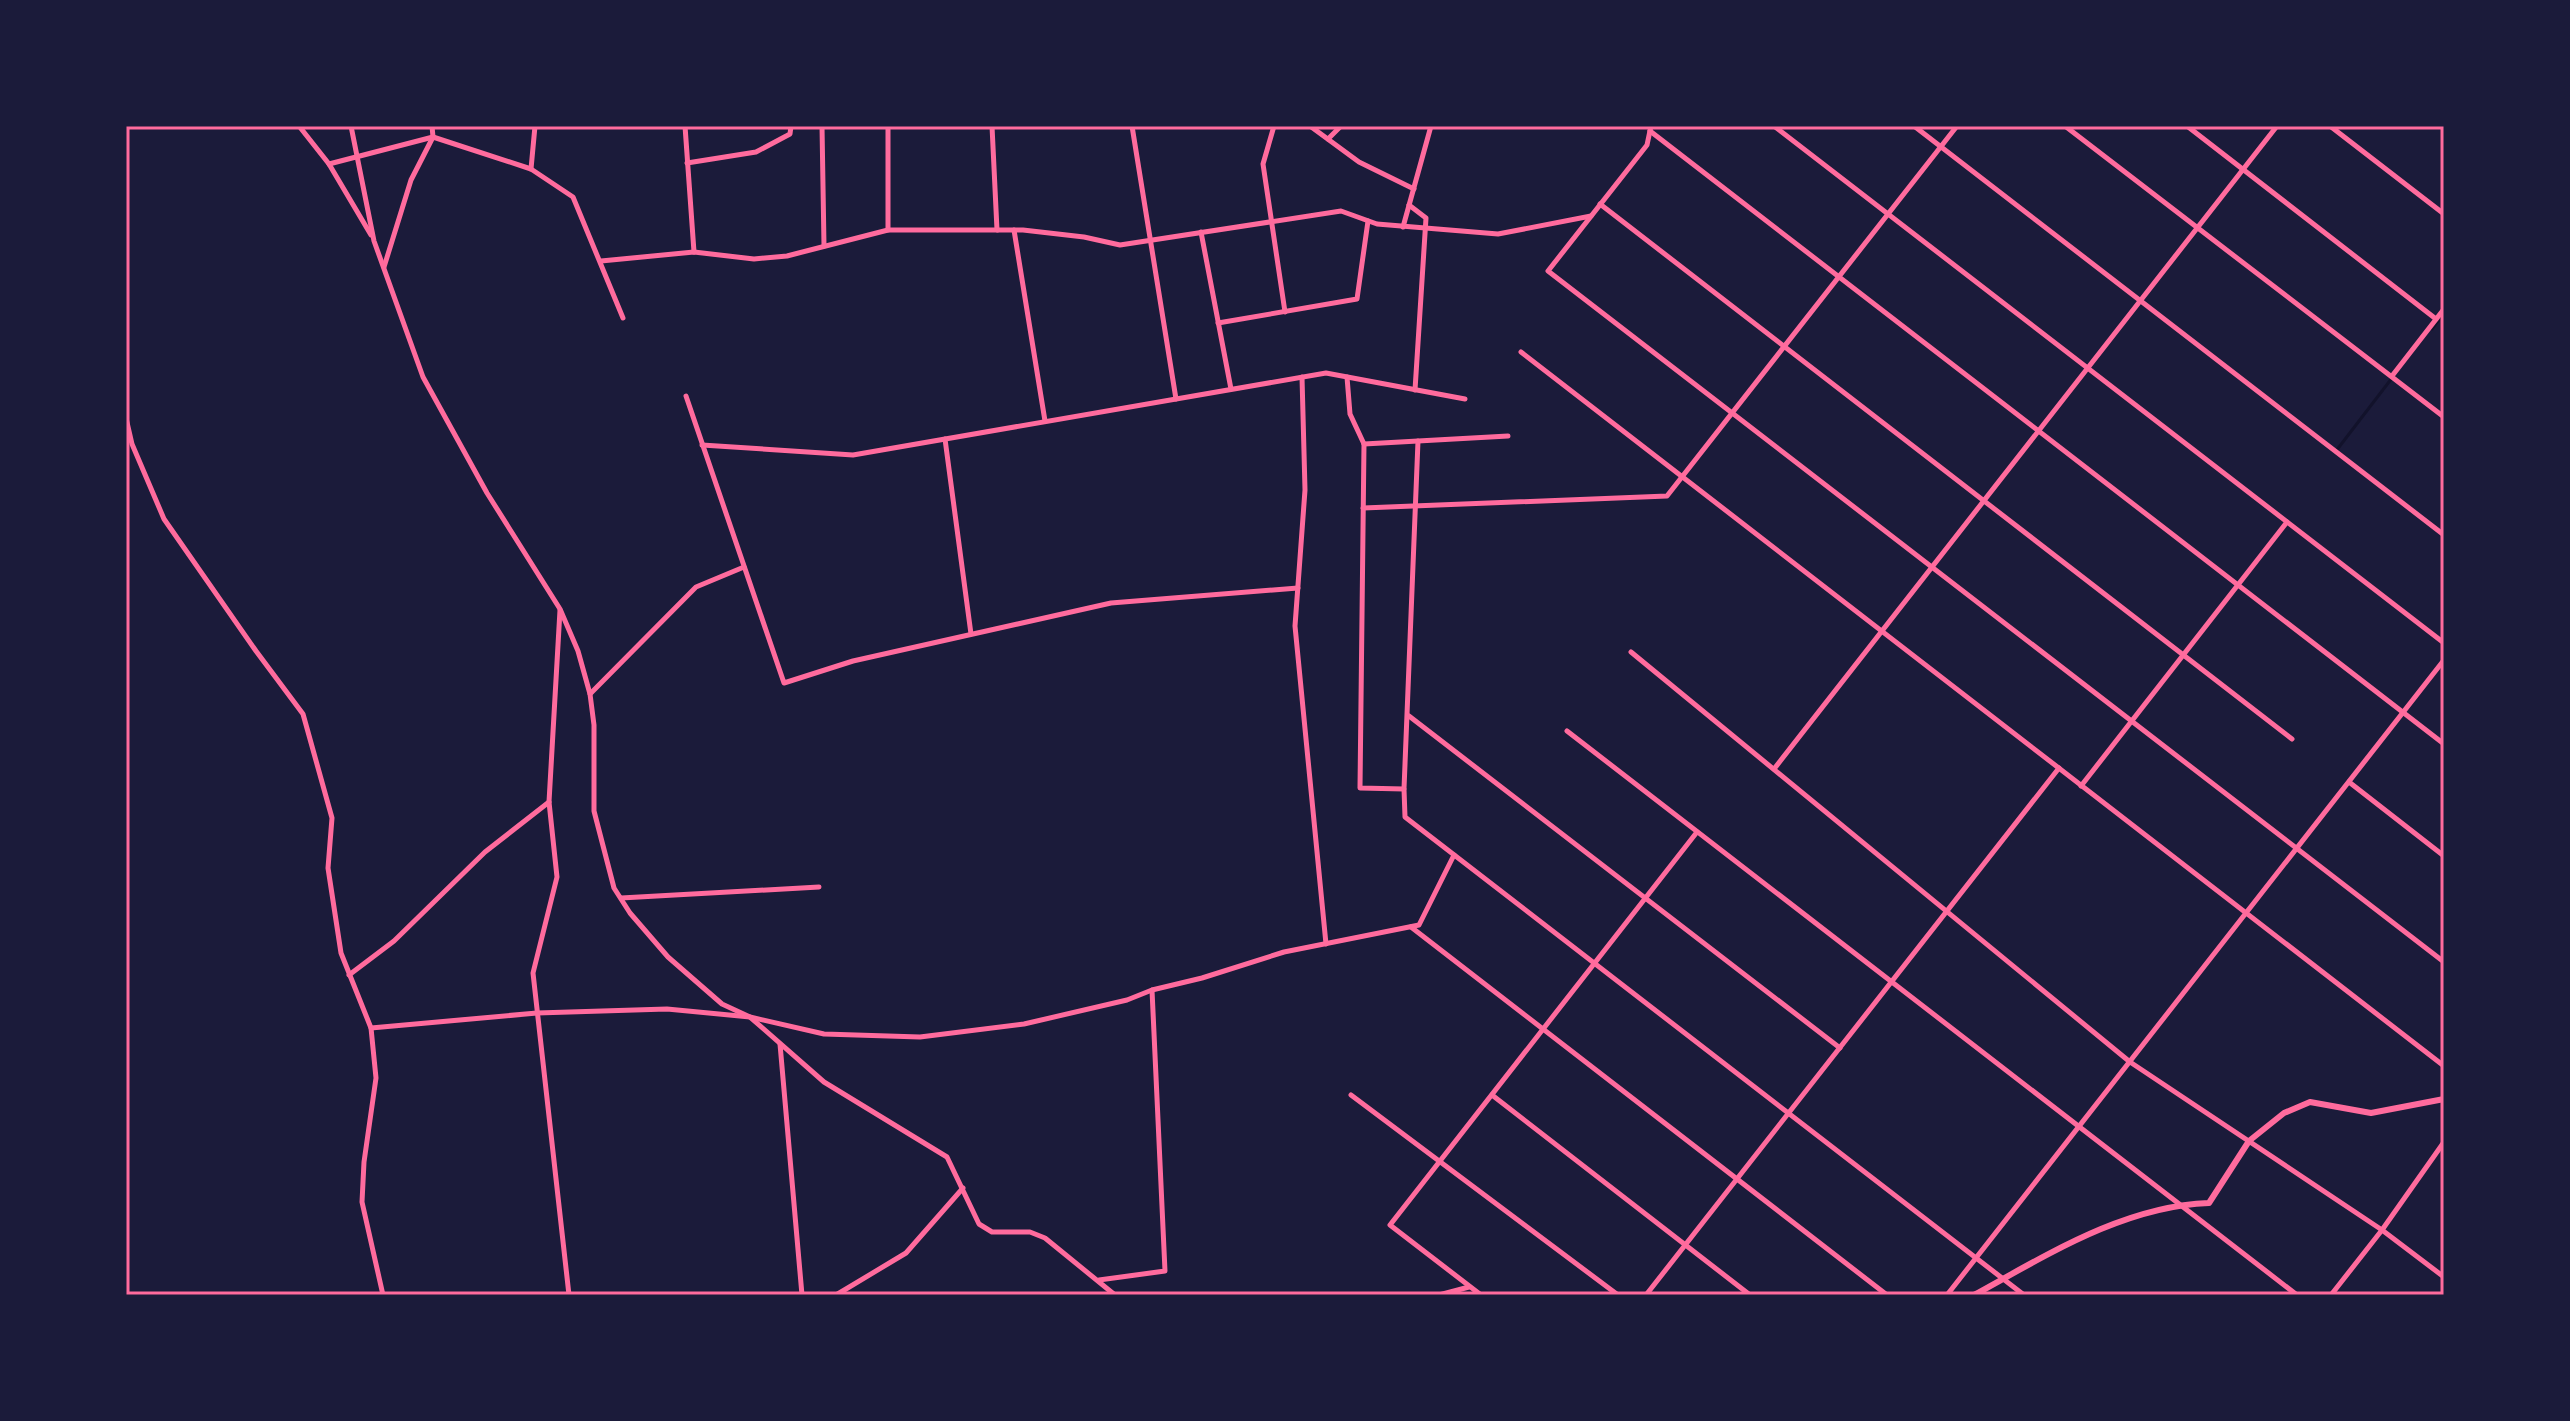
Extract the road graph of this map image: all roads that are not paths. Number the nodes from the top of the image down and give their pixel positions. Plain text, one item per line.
1 (299, 126) edge
2 (351, 126) edge
3 (432, 126) edge
4 (535, 126) edge
5 (685, 126) edge
6 (791, 126) edge
7 (822, 126) edge
8 (888, 126) edge
9 (992, 126) edge
10 (1132, 126) edge
11 (1274, 126) edge
12 (1310, 126) edge
13 (1341, 126) edge
14 (1431, 126) edge
15 (1774, 126) edge
16 (1914, 126) edge
17 (1957, 126) edge
18 (2065, 126) edge
19 (2187, 126) edge
20 (2277, 126) edge
21 (2330, 126) edge
22 (1650, 128) edge
23 (433, 137) junction
24 (1328, 139) junction
25 (1940, 147) junction
26 (357, 157) junction
27 (687, 163) junction
28 (329, 164) junction
29 (531, 169) junction
30 (2243, 169) junction
31 (1414, 189) junction
32 (1600, 204) junction
33 (1409, 205) junction
34 (1888, 214) junction
35 (2444, 214) edge
36 (1591, 216) junction
37 (1368, 221) junction
38 (1272, 222) junction
39 (1403, 227) junction
40 (2197, 228) junction
41 (888, 230) junction
42 (997, 230) junction
43 (1014, 230) junction
44 (1426, 230) junction
45 (1201, 232) junction
46 (1150, 240) junction
47 (374, 241) junction
48 (824, 246) junction
49 (694, 252) junction
50 (601, 261) junction
51 (384, 268) junction
52 (1839, 277) junction
53 (2140, 301) junction
54 (2444, 309) edge
55 (1285, 312) junction
56 (623, 318) dead end
57 (2436, 319) junction
58 (1218, 323) junction
59 (1784, 347) junction
60 (1521, 352) dead end
61 (2087, 368) junction
62 (2392, 376) junction
63 (1302, 377) junction
64 (1347, 377) junction
65 (1231, 389) junction
66 (1415, 390) junction
67 (686, 396) dead end
68 (1176, 399) junction
69 (1465, 399) dead end
70 (1732, 413) junction
71 (2443, 414) edge
72 (126, 418) edge
73 (1045, 421) junction
74 (2038, 431) junction
75 (1508, 436) dead end
76 (945, 439) junction
77 (1418, 441) junction
78 (1364, 444) junction
79 (702, 445) junction
80 (1682, 477) junction
81 (1983, 501) junction
82 (1415, 506) junction
83 (1363, 508) junction
84 (2287, 522) junction
85 (2444, 535) edge
86 (744, 567) junction
87 (1932, 567) junction
88 (2238, 585) junction
89 (1298, 588) junction
90 (560, 609) junction
91 (1882, 631) junction
92 (971, 634) junction
93 (2444, 643) edge
94 (1631, 652) dead end
95 (2183, 655) junction
96 (2444, 660) edge
97 (590, 694) junction
98 (2403, 713) junction
99 (1408, 715) junction
100 (2132, 722) junction
101 (1567, 731) dead end
102 (2292, 739) dead end
103 (2444, 744) edge
104 (2059, 768) junction
105 (1774, 769) junction
106 (2349, 782) junction
107 (2081, 786) junction
108 (1404, 789) junction
109 (549, 802) junction
110 (1697, 832) junction
111 (2296, 849) junction
112 (1454, 855) junction
113 (2444, 856) edge
114 (819, 887) dead end
115 (620, 898) junction
116 (1646, 898) junction
117 (1947, 912) junction
118 (2246, 913) junction
119 (1411, 927) junction
120 (1326, 944) junction
121 (2444, 962) edge
122 (1594, 964) junction
123 (349, 975) junction
124 (1892, 982) junction
125 (1152, 990) junction
126 (537, 1013) junction
127 (750, 1017) junction
128 (371, 1028) junction
129 (1543, 1029) junction
130 (780, 1043) junction
131 (1840, 1048) junction
132 (2130, 1062) junction
133 (2444, 1066) edge
134 (1351, 1095) dead end
135 (1492, 1095) junction
136 (2444, 1099) edge
137 (1789, 1114) junction
138 (2079, 1127) junction
139 (2249, 1141) junction
140 (2444, 1142) edge
141 (1439, 1162) junction
142 (1737, 1179) junction
143 (963, 1188) junction
144 (2179, 1204) junction
145 (2382, 1230) junction
146 (1686, 1245) junction
147 (1976, 1258) junction
148 (2444, 1277) edge
149 (2003, 1279) junction
150 (1098, 1280) junction
151 (1470, 1286) junction
152 (383, 1295) edge
153 (569, 1295) edge
154 (802, 1295) edge
155 (836, 1295) edge
156 (1115, 1295) edge
157 (1439, 1295) edge
158 (1481, 1295) edge
159 (1618, 1295) edge
160 (1646, 1295) edge
161 (1750, 1295) edge
162 (1887, 1295) edge
163 (1947, 1295) edge
164 (1974, 1295) edge
165 (2024, 1295) edge
166 (2297, 1295) edge
167 (2331, 1295) edge

1 - 28 street
2 - 26 street
3 - 23 street
4 - 29 street
5 - 27 street
6 - 27 street
7 - 48 street
8 - 41 street
9 - 42 street
10 - 46 street
11 - 38 street
12 - 24 street
13 - 24 street
14 - 31 street
15 - 34 street
16 - 25 street
17 - 25 street
18 - 40 street
19 - 30 street
20 - 30 street
21 - 35 street
22 - 32 street
22 - 52 street
23 - 26 street
23 - 29 street
23 - 51 street
24 - 31 street
25 - 34 street
25 - 53 street
26 - 28 street
26 - 47 street
27 - 49 street
28 - 47 street
29 - 50 street
30 - 40 street
30 - 57 street
31 - 33 street
32 - 36 street
32 - 59 street
33 - 39 street
33 - 44 street
34 - 52 street
34 - 61 street
36 - 44 street
36 - 70 street
37 - 38 street
37 - 39 street
37 - 55 street
38 - 45 street
38 - 55 street
39 - 44 street
40 - 53 street
40 - 62 street
41 - 42 street
41 - 48 street
42 - 43 street
43 - 46 street
43 - 73 street
44 - 66 street
45 - 46 street
45 - 58 street
46 - 68 street
47 - 51 street
48 - 49 street
49 - 50 street
50 - 56 street
51 - 90 street
52 - 59 street
52 - 74 street
53 - 61 street
53 - 85 street
54 - 57 street
55 - 58 street
57 - 62 street
58 - 65 street
59 - 70 street
59 - 81 street
60 - 80 street
61 - 74 street
61 - 84 street
62 - 71 street
63 - 64 street
63 - 65 street
63 - 89 street
64 - 66 street
64 - 78 street
65 - 68 street
66 - 69 street
67 - 79 street
68 - 73 street
70 - 80 street
70 - 87 street
72 - 123 street
73 - 76 street
74 - 81 street
74 - 88 street
75 - 77 street
76 - 79 street
76 - 92 street
77 - 78 street
77 - 82 street
78 - 83 street
79 - 86 street
80 - 82 street
80 - 91 street
81 - 87 street
81 - 95 street
82 - 83 street
82 - 99 street
83 - 108 street
84 - 88 street
84 - 93 street
86 - 92 street
86 - 97 street
87 - 91 street
87 - 100 street
88 - 95 street
88 - 98 street
89 - 92 street
89 - 120 street
90 - 97 street
90 - 109 street
91 - 104 street
91 - 105 street
94 - 105 street
95 - 100 street
95 - 102 street
96 - 98 street
97 - 115 street
98 - 103 street
98 - 106 street
99 - 108 street
99 - 116 street
100 - 107 street
100 - 111 street
101 - 110 street
104 - 107 street
104 - 117 street
105 - 117 street
106 - 111 street
106 - 113 street
107 - 118 street
108 - 112 street
109 - 123 street
109 - 126 street
110 - 116 street
110 - 124 street
111 - 118 street
111 - 121 street
112 - 119 street
112 - 122 street
114 - 115 street
115 - 127 street
116 - 122 street
116 - 131 street
117 - 124 street
117 - 132 street
118 - 132 street
118 - 133 street
119 - 120 street
119 - 129 street
120 - 125 street
122 - 129 street
122 - 137 street
123 - 128 street
124 - 131 street
124 - 138 street
125 - 127 street
125 - 150 street
126 - 127 street
126 - 128 street
126 - 153 street
127 - 130 street
128 - 152 street
129 - 135 street
129 - 142 street
130 - 143 street
130 - 154 street
131 - 137 street
132 - 138 street
132 - 139 street
134 - 141 street
135 - 141 street
135 - 146 street
136 - 139 street
137 - 142 street
137 - 147 street
138 - 144 street
138 - 147 street
139 - 144 street
139 - 145 street
140 - 145 street
141 - 151 street
141 - 159 street
142 - 146 street
142 - 162 street
143 - 150 street
143 - 155 street
144 - 149 street
144 - 166 street
145 - 148 street
145 - 167 street
146 - 160 street
146 - 161 street
147 - 149 street
147 - 163 street
149 - 164 street
149 - 165 street
150 - 156 street
151 - 157 street
151 - 158 street

